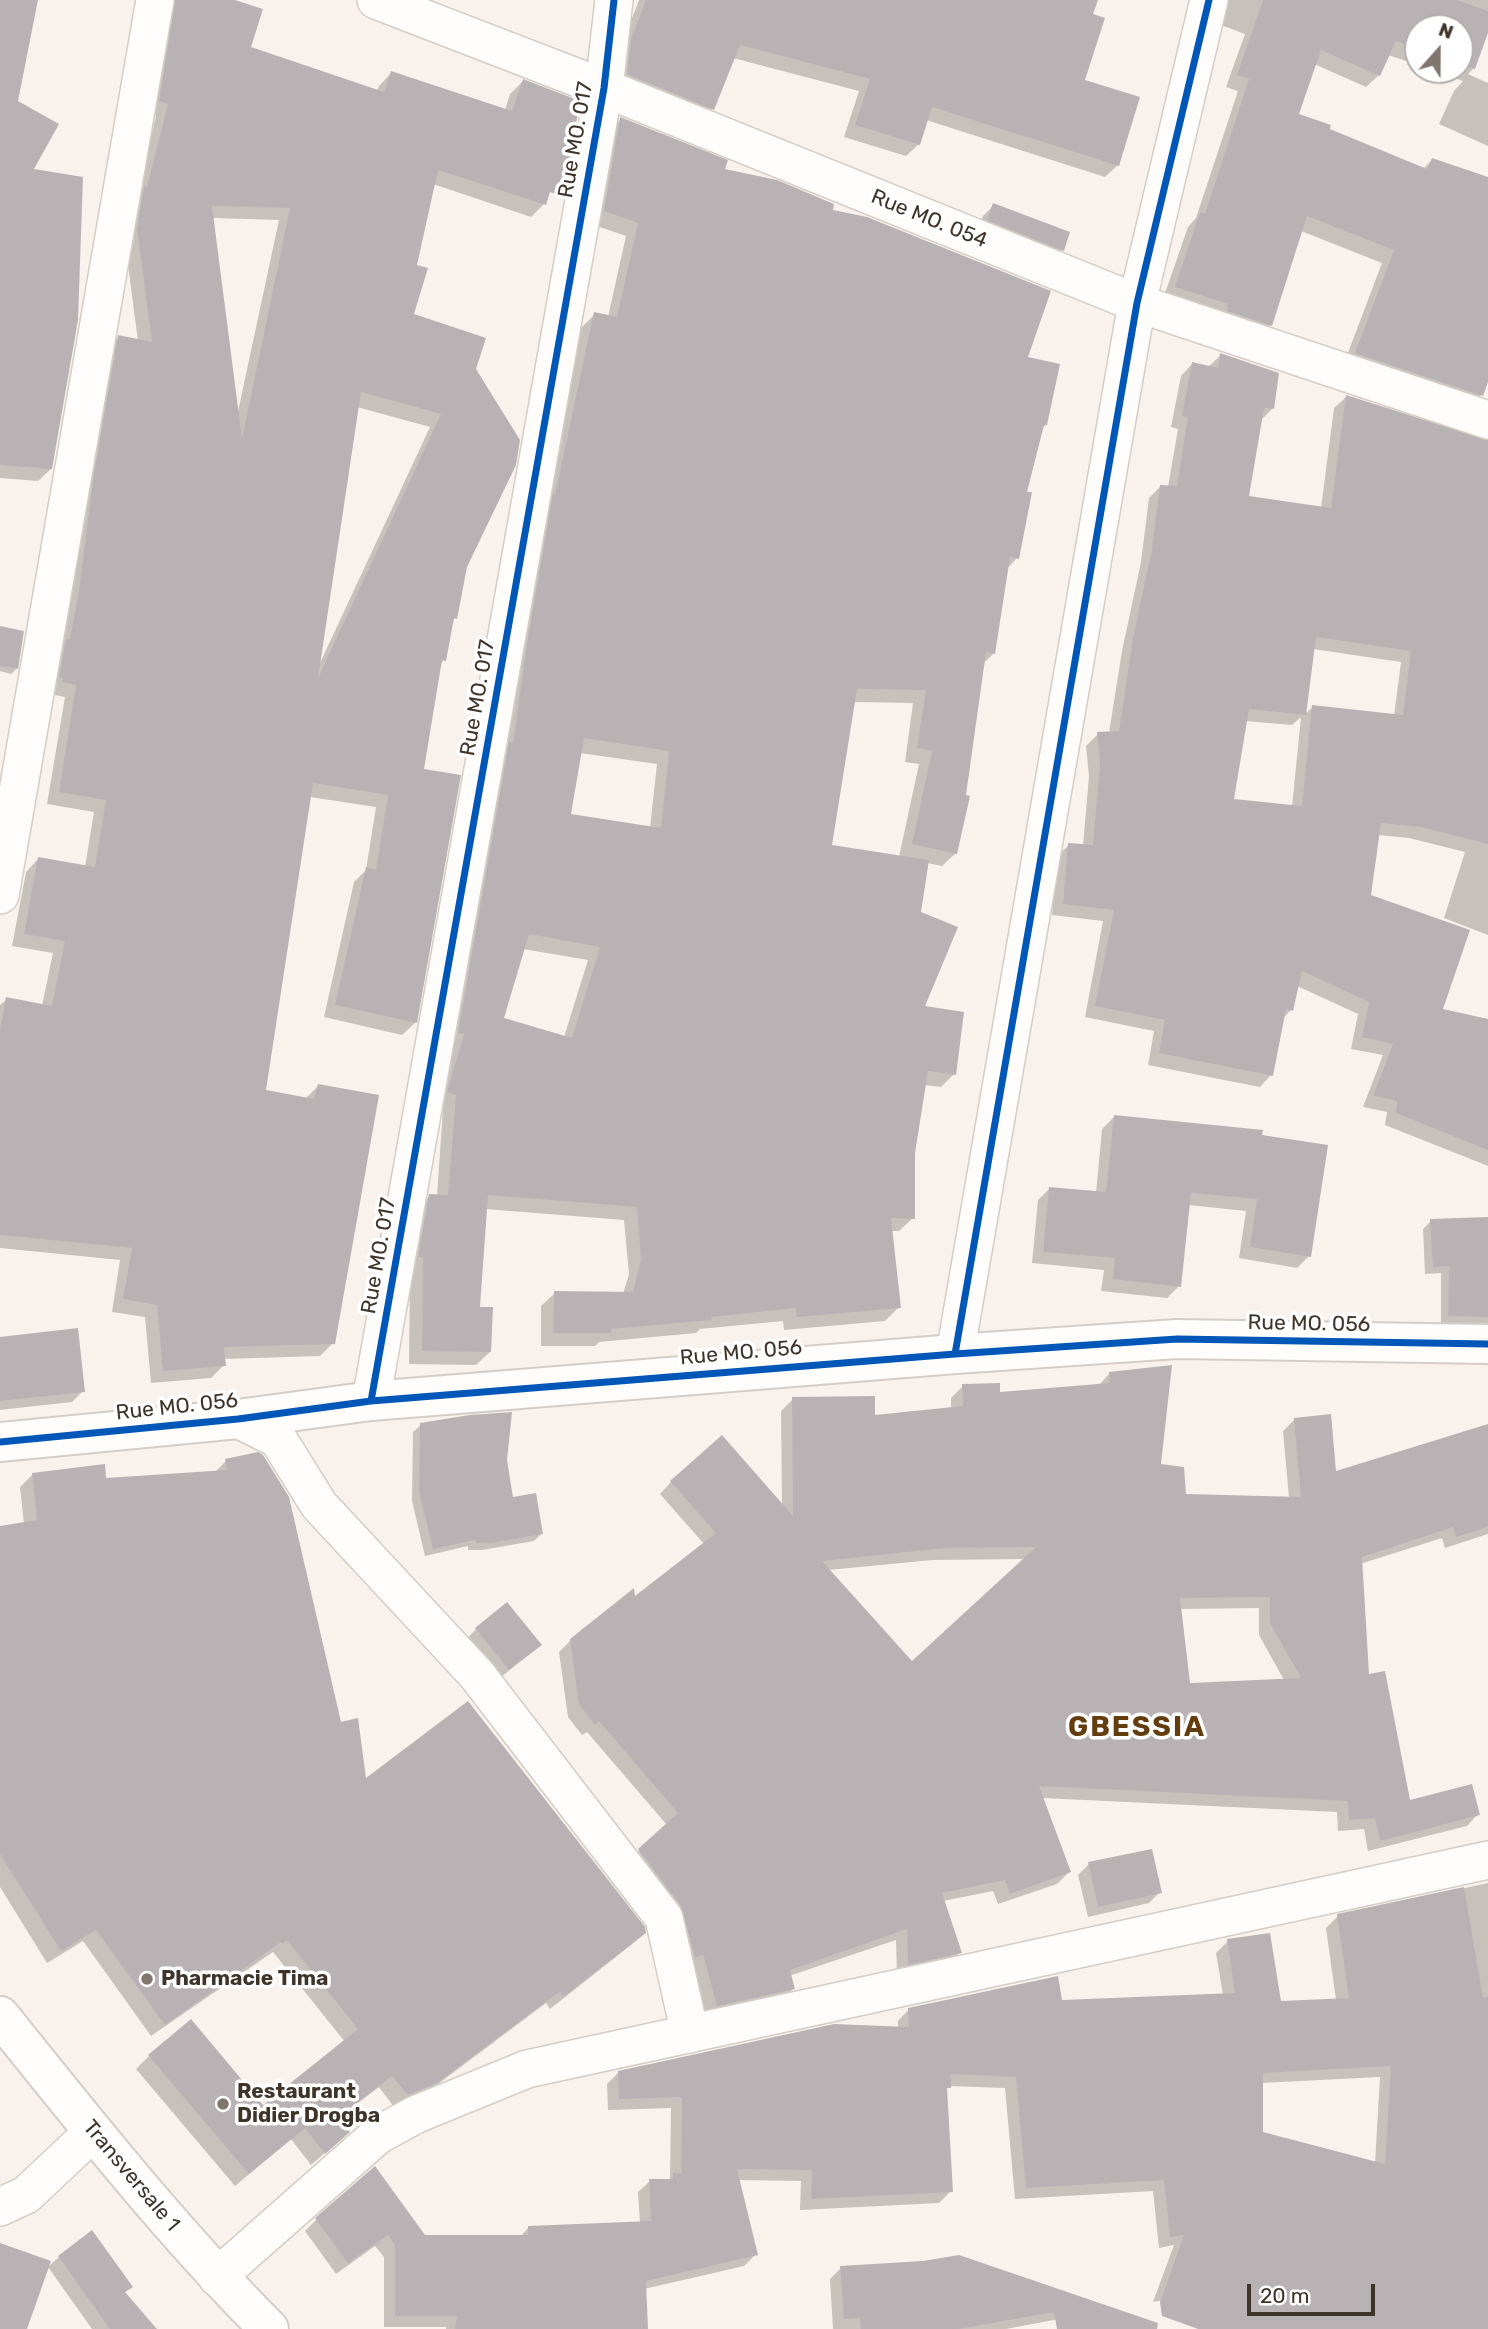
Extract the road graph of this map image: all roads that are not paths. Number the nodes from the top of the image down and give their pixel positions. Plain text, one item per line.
1 (155, 0) edge
2 (376, 0) edge
3 (614, 0) edge
4 (1209, 0) edge
5 (604, 88) junction
6 (1137, 303) junction
7 (1488, 420) edge
8 (0, 895) edge
9 (1488, 1345) edge
10 (955, 1354) junction
11 (371, 1401) junction
12 (239, 1419) junction
13 (0, 1442) edge
14 (1488, 1860) edge
15 (0, 2016) edge
16 (690, 2034) junction
17 (93, 2132) junction
18 (0, 2207) edge
19 (217, 2277) junction
20 (269, 2329) edge

1 - 8 street
2 - 5 street, Rue MO. 054
3 - 5 street, Rue MO. 017
4 - 6 street
5 - 6 street, Rue MO. 054
5 - 11 street, Rue MO. 017
6 - 7 street, Rue MO. 054
6 - 10 street
9 - 10 street, Rue MO. 056
10 - 11 street, Rue MO. 056
11 - 12 street, Rue MO. 056
12 - 13 street, Rue MO. 056
12 - 16 street
14 - 16 street
15 - 17 street, Transversale 1
16 - 19 street
17 - 18 street
17 - 19 street, Transversale 1
19 - 20 street, Transversale 1

